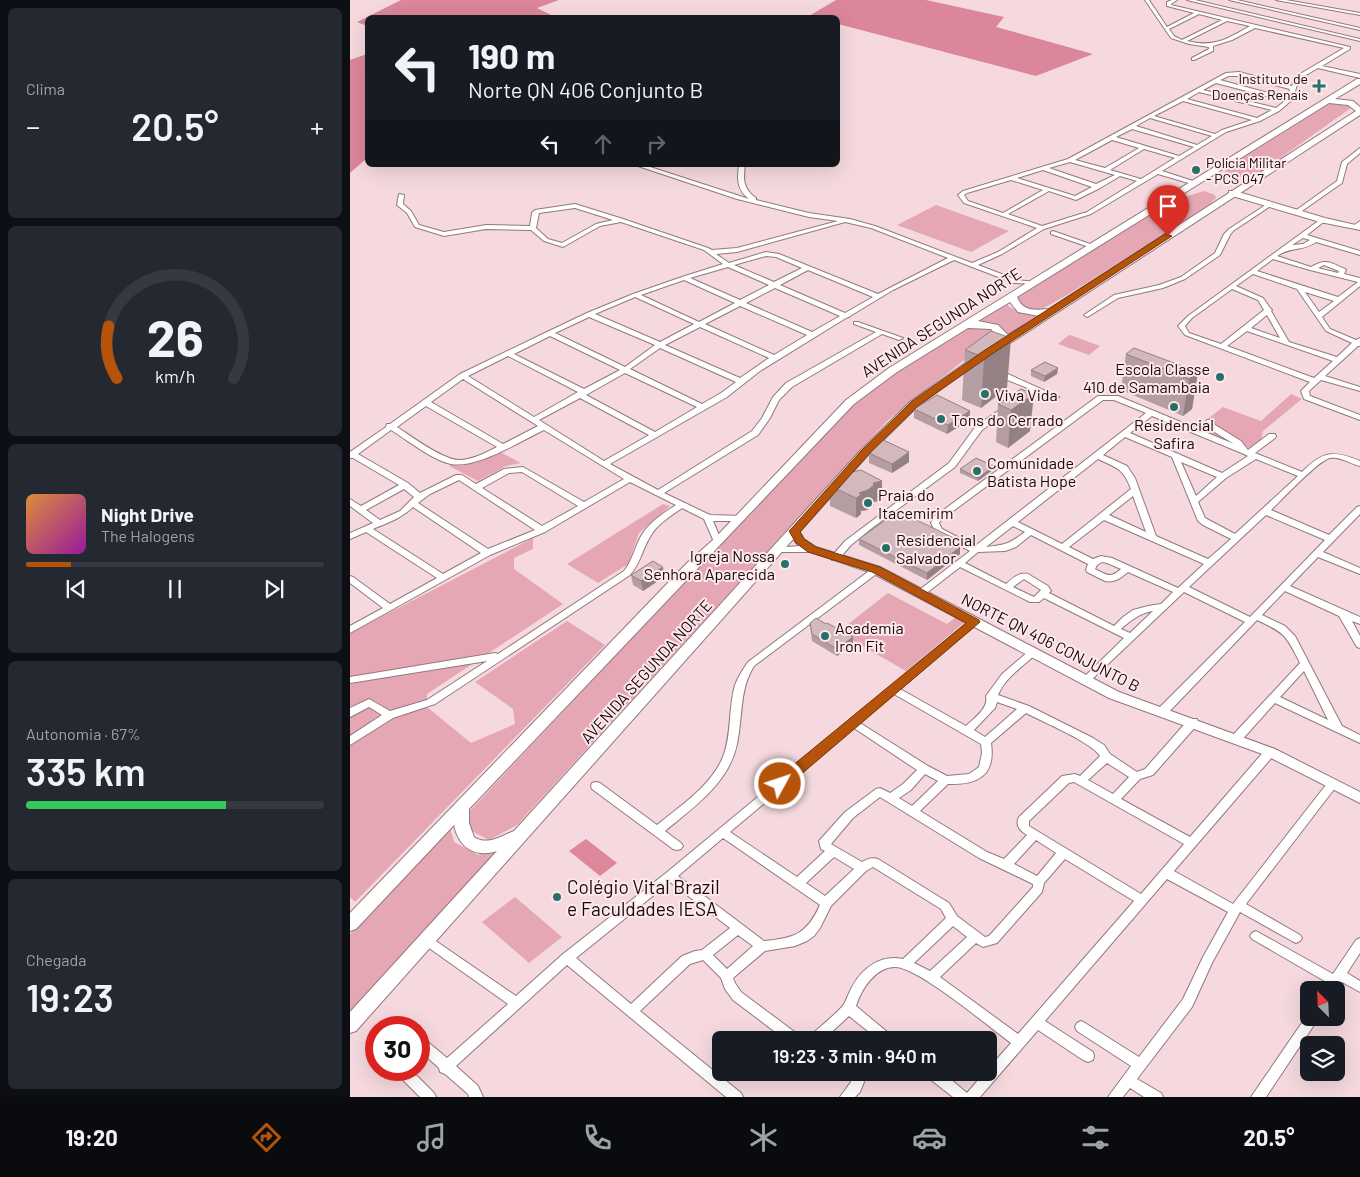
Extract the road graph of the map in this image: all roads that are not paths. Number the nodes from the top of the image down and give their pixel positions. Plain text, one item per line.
1 (1147, 0) edge
2 (1175, 0) edge
3 (1189, 0) edge
4 (1231, 0) edge
5 (1251, 0) edge
6 (1278, 0) edge
7 (1298, 0) edge
8 (1245, 3) junction
9 (1292, 3) junction
10 (1258, 6) junction
11 (1228, 10) junction
12 (1329, 10) junction
13 (1198, 13) junction
14 (1242, 13) junction
15 (1360, 14) edge
16 (1214, 17) junction
17 (1312, 18) junction
18 (1225, 20) junction
19 (1323, 21) junction
20 (1297, 25) junction
21 (1254, 26) junction
22 (1168, 28) junction
23 (1309, 28) junction
24 (1360, 29) edge
25 (1283, 33) junction
26 (1183, 41) junction
27 (1360, 41) edge
28 (1211, 47) junction
29 (1348, 48) junction
30 (1194, 59) dead end
31 (1317, 66) junction
32 (1216, 81) junction
33 (1359, 83) edge
34 (1293, 88) junction
35 (1199, 90) junction
36 (1182, 99) junction
37 (1289, 100) junction
38 (1328, 102) junction
39 (1278, 110) junction
40 (1360, 111) edge
41 (1151, 116) junction
42 (1258, 120) junction
43 (1132, 127) junction
44 (1217, 136) junction
45 (1112, 138) junction
46 (1144, 147) junction
47 (1199, 147) junction
48 (1360, 150) edge
49 (1181, 158) junction
50 (1070, 160) junction
51 (644, 167) edge
52 (742, 167) edge
53 (1043, 168) junction
54 (1106, 170) junction
55 (1158, 172) junction
56 (1120, 174) junction
57 (1011, 178) junction
58 (1143, 180) junction
59 (1194, 183) junction
60 (1098, 187) junction
61 (1047, 190) junction
62 (1232, 193) junction
63 (401, 195) dead end
64 (759, 202) junction
65 (1269, 205) junction
66 (1297, 212) junction
67 (1003, 215) junction
68 (617, 220) junction
69 (1323, 220) junction
70 (850, 221) junction
71 (1358, 226) edge
72 (533, 228) junction
73 (1042, 228) junction
74 (1052, 233) dead end
75 (1304, 236) junction
76 (1315, 240) junction
77 (1091, 246) junction
78 (1286, 248) junction
79 (711, 252) junction
80 (1360, 253) edge
81 (953, 258) junction
82 (1273, 258) junction
83 (728, 265) junction
84 (973, 265) junction
85 (807, 268) junction
86 (1254, 272) junction
87 (684, 278) junction
88 (1360, 280) edge
89 (1360, 284) edge
90 (775, 285) junction
91 (1232, 287) junction
92 (1299, 288) junction
93 (1016, 289) junction
94 (635, 294) junction
95 (879, 297) junction
96 (1339, 300) junction
97 (739, 303) junction
98 (1269, 310) junction
99 (1050, 312) junction
100 (589, 314) junction
101 (1087, 314) dead end
102 (847, 316) junction
103 (1319, 316) junction
104 (856, 323) dead end
105 (699, 324) junction
106 (966, 325) junction
107 (1246, 328) junction
108 (881, 332) junction
109 (549, 333) junction
110 (812, 335) junction
111 (899, 338) dead end
112 (1006, 341) junction
113 (1359, 342) edge
114 (1286, 343) junction
115 (660, 345) junction
116 (1222, 347) junction
117 (509, 354) junction
118 (774, 358) junction
119 (1337, 360) junction
120 (625, 370) junction
121 (995, 372) edge
122 (463, 376) junction
123 (1317, 379) junction
124 (742, 382) junction
125 (1035, 389) junction
126 (1360, 389) edge
127 (583, 394) junction
128 (1055, 397) dead end
129 (425, 402) junction
130 (702, 407) junction
131 (1152, 413) junction
132 (1360, 418) edge
133 (534, 419) junction
134 (1210, 422) dead end
135 (390, 426) junction
136 (545, 426) junction
137 (1125, 434) junction
138 (655, 435) junction
139 (1272, 436) dead end
140 (502, 447) junction
141 (1249, 454) junction
142 (351, 455) edge
143 (1097, 455) junction
144 (1175, 456) junction
145 (604, 464) junction
146 (1360, 464) edge
147 (1303, 475) junction
148 (1223, 476) junction
149 (630, 479) junction
150 (404, 485) junction
151 (476, 488) junction
152 (1134, 490) junction
153 (658, 493) junction
154 (416, 500) junction
155 (1195, 501) junction
156 (350, 502) edge
157 (681, 505) junction
158 (584, 506) junction
159 (361, 509) junction
160 (1360, 509) edge
161 (1265, 511) junction
162 (1103, 516) junction
163 (708, 518) junction
164 (741, 518) junction
165 (1012, 522) junction
166 (380, 524) junction
167 (366, 528) junction
168 (542, 530) junction
169 (794, 531) junction
170 (1030, 532) junction
171 (350, 536) edge
172 (1152, 538) junction
173 (1236, 538) junction
174 (1330, 539) junction
175 (718, 542) junction
176 (1064, 548) junction
177 (812, 549) junction
178 (777, 550) junction
179 (975, 550) junction
180 (487, 553) junction
181 (1317, 553) junction
182 (835, 558) junction
183 (959, 563) junction
184 (1094, 563) junction
185 (1209, 564) junction
186 (1127, 568) junction
187 (876, 570) junction
188 (1360, 571) edge
189 (442, 577) junction
190 (350, 579) edge
191 (1283, 587) junction
192 (1007, 588) junction
193 (1182, 590) junction
194 (920, 593) junction
195 (1044, 594) junction
196 (1164, 607) junction
197 (389, 608) junction
198 (1343, 614) junction
199 (1253, 618) junction
200 (974, 622) junction
201 (1360, 622) edge
202 (350, 630) edge
203 (1114, 630) junction
204 (1131, 638) junction
205 (1360, 645) edge
206 (1032, 653) junction
207 (500, 655) junction
208 (1305, 663) junction
209 (350, 680) edge
210 (1085, 681) junction
211 (894, 689) junction
212 (991, 696) junction
213 (1273, 698) junction
214 (1024, 708) junction
215 (1162, 712) junction
216 (350, 713) edge
217 (390, 715) junction
218 (1193, 722) junction
219 (853, 723) junction
220 (1337, 727) junction
221 (967, 731) junction
222 (1236, 739) junction
223 (1360, 739) edge
224 (350, 741) edge
225 (986, 742) junction
226 (1270, 752) junction
227 (1106, 757) junction
228 (924, 769) junction
229 (1136, 776) junction
230 (945, 780) junction
231 (1082, 780) junction
232 (1333, 784) junction
233 (596, 786) dead end
234 (891, 798) junction
235 (1360, 798) edge
236 (1115, 799) junction
237 (461, 808) junction
238 (914, 811) junction
239 (657, 831) junction
240 (722, 832) junction
241 (522, 834) junction
242 (1034, 835) junction
243 (1192, 844) junction
244 (677, 846) dead end
245 (833, 851) junction
246 (1063, 853) junction
247 (1006, 865) junction
248 (862, 868) junction
249 (1166, 873) junction
250 (670, 876) junction
251 (1039, 882) junction
252 (798, 883) junction
253 (1142, 900) junction
254 (826, 903) junction
255 (1236, 907) junction
256 (953, 919) junction
257 (350, 924) edge
258 (738, 928) junction
259 (1256, 936) dead end
260 (975, 937) junction
261 (1296, 938) dead end
262 (426, 940) junction
263 (1360, 943) edge
264 (762, 946) junction
265 (705, 955) junction
266 (567, 958) junction
267 (906, 963) junction
268 (727, 976) junction
269 (931, 978) junction
270 (1334, 981) edge
271 (1337, 981) edge
272 (1345, 984) edge
273 (1360, 987) edge
274 (517, 1003) junction
275 (849, 1008) junction
276 (631, 1012) junction
277 (1037, 1023) junction
278 (350, 1026) edge
279 (1307, 1026) edge
280 (1081, 1028) dead end
281 (784, 1031) edge
282 (824, 1031) edge
283 (875, 1031) edge
284 (1019, 1042) junction
285 (430, 1053) edge
286 (1088, 1056) dead end
287 (1140, 1065) junction
288 (445, 1068) junction
289 (1128, 1080) junction
290 (413, 1081) edge
291 (858, 1081) edge
292 (943, 1081) edge
293 (429, 1097) edge
294 (476, 1097) edge
295 (736, 1097) edge
296 (847, 1097) edge
297 (963, 1097) edge
298 (972, 1097) edge
299 (1115, 1097) edge
300 (1156, 1097) edge
301 (1258, 1097) edge

1 - 22 street
2 - 13 street
3 - 11 street
4 - 8 street
5 - 8 street
6 - 9 street
7 - 9 street
8 - 10 street
9 - 12 street
10 - 14 street
10 - 17 street
11 - 14 street
11 - 16 street
12 - 15 street
12 - 17 street
13 - 16 street
13 - 22 street
14 - 20 street
16 - 18 street
17 - 19 street
18 - 21 street
18 - 26 street
19 - 23 street
19 - 24 street
20 - 23 street
20 - 25 street
21 - 25 street
21 - 28 street
22 - 26 street
23 - 27 street
25 - 29 street
26 - 28 street
27 - 29 street
28 - 30 street
29 - 31 street
31 - 33 street
31 - 34 street
32 - 34 street
32 - 35 street
32 - 37 street
33 - 38 main road, AVENIDA SEGUNDA NORTE
34 - 37 street
35 - 36 street
35 - 39 street
36 - 41 street
36 - 42 street
37 - 39 street
38 - 40 main road
38 - 59 main road, AVENIDA SEGUNDA NORTE
39 - 42 street
40 - 62 main road, AVENIDA SEGUNDA NORTE
41 - 43 street
41 - 44 street
42 - 44 street
43 - 45 street
43 - 47 street
44 - 47 street
45 - 46 street
45 - 50 street
46 - 49 street
46 - 54 street
47 - 49 street
48 - 66 street
49 - 55 street
50 - 53 street
50 - 54 street
51 - 64 street
52 - 64 street
53 - 57 street
53 - 60 street
54 - 56 street
55 - 58 street
55 - 59 street
56 - 58 street
56 - 60 street
57 - 61 street
57 - 67 street
58 - 73 street
59 - 77 main road, AVENIDA SEGUNDA NORTE
60 - 61 street
61 - 67 street
62 - 65 street
62 - 99 main road, AVENIDA SEGUNDA NORTE
63 - 72 street
64 - 70 street
65 - 66 street
65 - 101 street
66 - 69 street
67 - 73 street
68 - 72 street
68 - 72 street
68 - 79 street
69 - 71 street
69 - 75 street
70 - 79 street
70 - 81 street
73 - 84 street
74 - 77 street
75 - 76 street
75 - 78 street
76 - 78 street
76 - 80 street
77 - 93 main road, AVENIDA SEGUNDA NORTE
78 - 82 street
79 - 83 street
81 - 84 street
81 - 95 street
82 - 86 street
82 - 88 street
83 - 85 street
83 - 87 street
83 - 90 street
84 - 93 street
85 - 90 street
85 - 95 street
86 - 91 street
86 - 92 street
87 - 94 street
87 - 97 street
89 - 96 street
90 - 97 street
90 - 102 street
91 - 98 street
91 - 116 street
92 - 96 street
92 - 103 street
93 - 99 main road
93 - 106 main road, AVENIDA SEGUNDA NORTE
94 - 100 street
94 - 105 street
95 - 102 street
96 - 103 street
97 - 105 street
97 - 110 street
98 - 107 street
98 - 114 street
99 - 112 main road, AVENIDA SEGUNDA NORTE
100 - 109 street
100 - 115 street
102 - 110 street
103 - 113 street
104 - 108 street
105 - 115 street
105 - 118 street
106 - 112 main road
106 - 164 main road, AVENIDA SEGUNDA NORTE
107 - 114 street
107 - 116 street
108 - 111 street
108 - 153 street
109 - 117 street
109 - 120 street
110 - 118 street
112 - 169 main road, AVENIDA SEGUNDA NORTE
113 - 119 street
114 - 119 street
115 - 120 street
115 - 124 street
116 - 123 street
117 - 122 street
117 - 127 street
118 - 124 street
119 - 123 street
120 - 127 street
120 - 130 street
121 - 125 street
122 - 129 street
122 - 133 street
123 - 126 street
123 - 132 street
124 - 130 street
125 - 128 street
125 - 182 street
127 - 133 street
127 - 138 street
129 - 135 street
129 - 140 street
130 - 138 street
131 - 137 street
131 - 141 street
131 - 179 street
133 - 136 street
134 - 141 street
135 - 140 street
135 - 142 street
136 - 140 street
136 - 145 street
137 - 143 street
137 - 144 street
138 - 145 street
139 - 141 street
141 - 147 street
141 - 148 street
142 - 150 street
143 - 152 street
143 - 165 street
144 - 148 street
144 - 155 street
145 - 149 street
146 - 147 street
147 - 161 street
148 - 155 street
149 - 153 street
149 - 158 street
150 - 154 street
150 - 159 street
151 - 154 street
151 - 158 street
151 - 168 street
152 - 162 street
152 - 172 street
153 - 157 street
154 - 166 street
154 - 180 street
155 - 173 street
156 - 159 street
157 - 163 street
157 - 207 street
158 - 168 street
159 - 166 street
160 - 174 street
161 - 173 street
161 - 174 street
162 - 172 street
162 - 176 street
163 - 164 street
163 - 175 street
164 - 175 main road, AVENIDA SEGUNDA NORTE
165 - 170 street
165 - 179 street
166 - 167 street
167 - 171 street
167 - 189 street
168 - 180 street
169 - 177 street, NORTE QN 406 CONJUNTO B
169 - 178 main road, AVENIDA SEGUNDA NORTE
170 - 176 street
170 - 179 street
172 - 185 street
173 - 185 street
174 - 181 street
175 - 237 main road, AVENIDA SEGUNDA NORTE
176 - 184 street
177 - 178 street, NORTE QN 406 CONJUNTO B
177 - 182 street, NORTE QN 406 CONJUNTO B
178 - 241 main road, AVENIDA SEGUNDA NORTE
179 - 183 street
180 - 189 street
181 - 188 street
181 - 191 street
182 - 187 street, NORTE QN 406 CONJUNTO B
183 - 192 street
183 - 194 street
184 - 186 street
184 - 186 street
185 - 193 street
186 - 193 street
187 - 194 street, NORTE QN 406 CONJUNTO B
187 - 239 street
189 - 197 street
190 - 197 street
191 - 198 street
191 - 199 street
192 - 195 street
192 - 195 street
193 - 196 street
193 - 199 street
194 - 200 street, NORTE QN 406 CONJUNTO B
195 - 203 street
196 - 203 street
196 - 204 street
197 - 202 street
198 - 201 street
198 - 205 street
199 - 208 street
199 - 215 street
200 - 206 street, NORTE QN 406 CONJUNTO B
200 - 211 street
203 - 204 street
204 - 210 street
206 - 210 street, NORTE QN 406 CONJUNTO B
206 - 212 street
207 - 209 street
207 - 217 street
208 - 213 street
208 - 220 street
210 - 215 street, NORTE QN 406 CONJUNTO B
211 - 219 street
211 - 221 street
212 - 214 street
212 - 221 street
213 - 220 street
213 - 222 street
214 - 225 street
214 - 227 street
215 - 218 street, NORTE QN 406 CONJUNTO B
216 - 217 street
217 - 224 street
218 - 222 street, NORTE QN 406 CONJUNTO B
218 - 229 street
219 - 228 street
219 - 240 street
220 - 223 street
221 - 225 street
222 - 226 street, NORTE QN 406 CONJUNTO B
225 - 230 street
226 - 232 street, NORTE QN 406 CONJUNTO B
226 - 243 street
227 - 229 street
227 - 231 street
228 - 230 street
228 - 234 street
229 - 236 street
230 - 238 street
231 - 236 street
231 - 242 street
232 - 235 street, NORTE QN 406 CONJUNTO B
232 - 255 street
233 - 239 street
234 - 238 street
234 - 245 street
236 - 243 street
237 - 241 main road
237 - 257 main road, AVENIDA SEGUNDA NORTE
238 - 247 street
239 - 244 street
240 - 250 street
240 - 252 street
241 - 262 main road, AVENIDA SEGUNDA NORTE
242 - 246 street
242 - 247 street
243 - 249 street
245 - 248 street
245 - 252 street
246 - 251 street
246 - 253 street
247 - 251 street
248 - 254 street
248 - 256 street
249 - 253 street
249 - 255 street
250 - 258 street
250 - 266 street
251 - 260 street
252 - 254 street
253 - 277 street
254 - 264 street
255 - 261 street
255 - 287 street
256 - 260 street
256 - 267 street
258 - 264 street
258 - 265 street
259 - 270 street
260 - 269 street
262 - 274 street
262 - 278 main road, AVENIDA SEGUNDA NORTE
263 - 271 street
264 - 268 street
265 - 268 street
265 - 276 street
266 - 274 street
266 - 276 street
267 - 269 street
267 - 275 street
268 - 281 street
269 - 284 street
272 - 273 street
274 - 288 street
275 - 282 street
275 - 283 street
276 - 295 street
277 - 284 street
277 - 286 street
279 - 301 street
280 - 287 street
284 - 298 street
285 - 288 street
287 - 289 street
288 - 294 street
289 - 299 street
289 - 300 street
290 - 293 street
291 - 296 street
292 - 297 street

